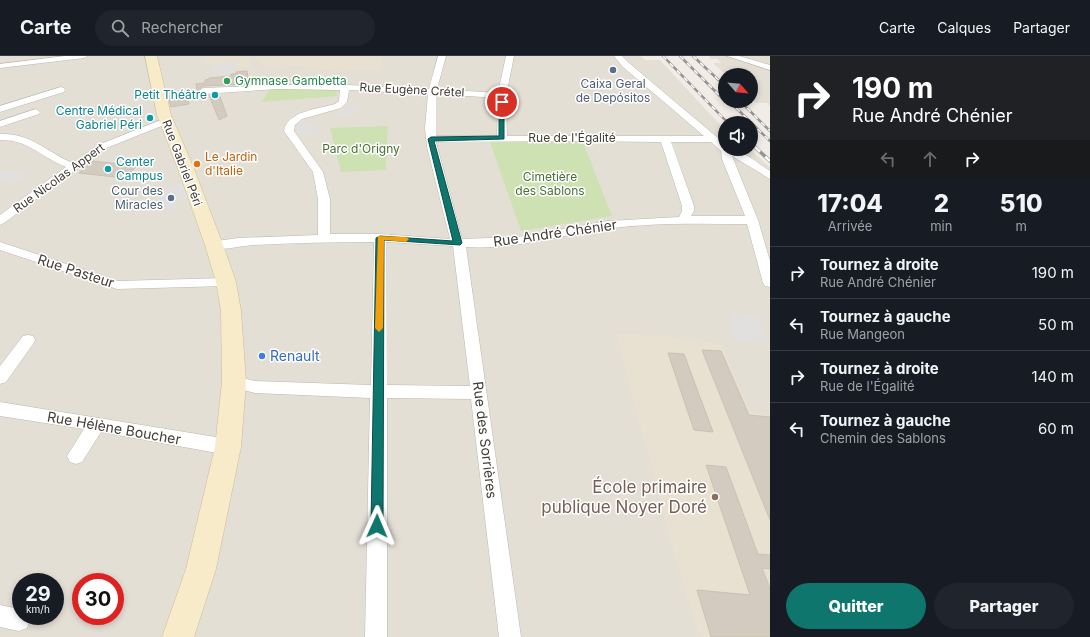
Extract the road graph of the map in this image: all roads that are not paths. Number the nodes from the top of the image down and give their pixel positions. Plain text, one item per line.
1 (84, 56) edge
2 (151, 56) edge
3 (442, 56) edge
4 (510, 56) edge
5 (618, 56) edge
6 (731, 56) edge
7 (59, 60) junction
8 (0, 66) edge
9 (769, 69) edge
10 (6, 74) dead end
11 (345, 86) junction
12 (61, 90) dead end
13 (203, 91) dead end
14 (432, 92) junction
15 (502, 96) junction
16 (0, 109) edge
17 (36, 112) dead end
18 (166, 121) junction
19 (0, 124) edge
20 (0, 137) edge
21 (502, 138) junction
22 (665, 138) junction
23 (431, 139) junction
24 (713, 139) junction
25 (718, 143) edge
26 (727, 156) edge
27 (740, 156) edge
28 (72, 166) junction
29 (770, 176) edge
30 (683, 220) junction
31 (752, 220) junction
32 (0, 221) edge
33 (324, 238) junction
34 (380, 238) junction
35 (458, 243) junction
36 (214, 244) junction
37 (0, 246) edge
38 (226, 282) junction
39 (770, 283) edge
40 (28, 340) dead end
41 (0, 378) edge
42 (234, 382) junction
43 (379, 391) junction
44 (479, 393) junction
45 (0, 409) edge
46 (97, 424) junction
47 (228, 447) junction
48 (76, 456) dead end
49 (178, 637) edge
50 (376, 637) edge
51 (510, 637) edge

1 - 7 street
2 - 18 street, Rue Gabriel Péri
3 - 14 street, Rue des Sorrières
4 - 15 street
5 - 24 street
6 - 9 street
7 - 8 street
7 - 10 street
11 - 13 street, Rue Eugène Crétel
11 - 14 street, Rue Eugène Crétel
11 - 33 street
12 - 16 street
14 - 15 street, Rue Eugène Crétel
14 - 23 street, Rue des Sorrières
15 - 21 street
17 - 19 street
18 - 28 street, Rue Nicolas Appert
18 - 36 street, Rue Gabriel Péri
20 - 28 street
21 - 22 street, Rue de l'Égalité
21 - 23 street, Rue de l'Égalité
22 - 24 street, Rue de l'Égalité
22 - 30 street
23 - 35 street, Rue des Sorrières
24 - 25 street
26 - 31 street
27 - 29 street
28 - 32 street, Rue Nicolas Appert
30 - 31 street, Rue André Chénier
30 - 35 street, Rue André Chénier
31 - 39 street
33 - 34 street, Rue André Chénier
33 - 36 street, Rue André Chénier
34 - 35 street, Rue André Chénier
34 - 43 street
35 - 44 street, Rue des Sorrières
36 - 38 street, Rue Gabriel Péri
37 - 38 street, Rue Pasteur
38 - 42 street, Rue Gabriel Péri
40 - 41 street
42 - 43 street
42 - 47 street, Rue Gabriel Péri
43 - 44 street
43 - 50 street
44 - 51 street, Rue des Sorrières
45 - 46 street, Rue Hélène Boucher
46 - 47 street, Rue Hélène Boucher
46 - 48 street
47 - 49 street, Rue Gabriel Péri

